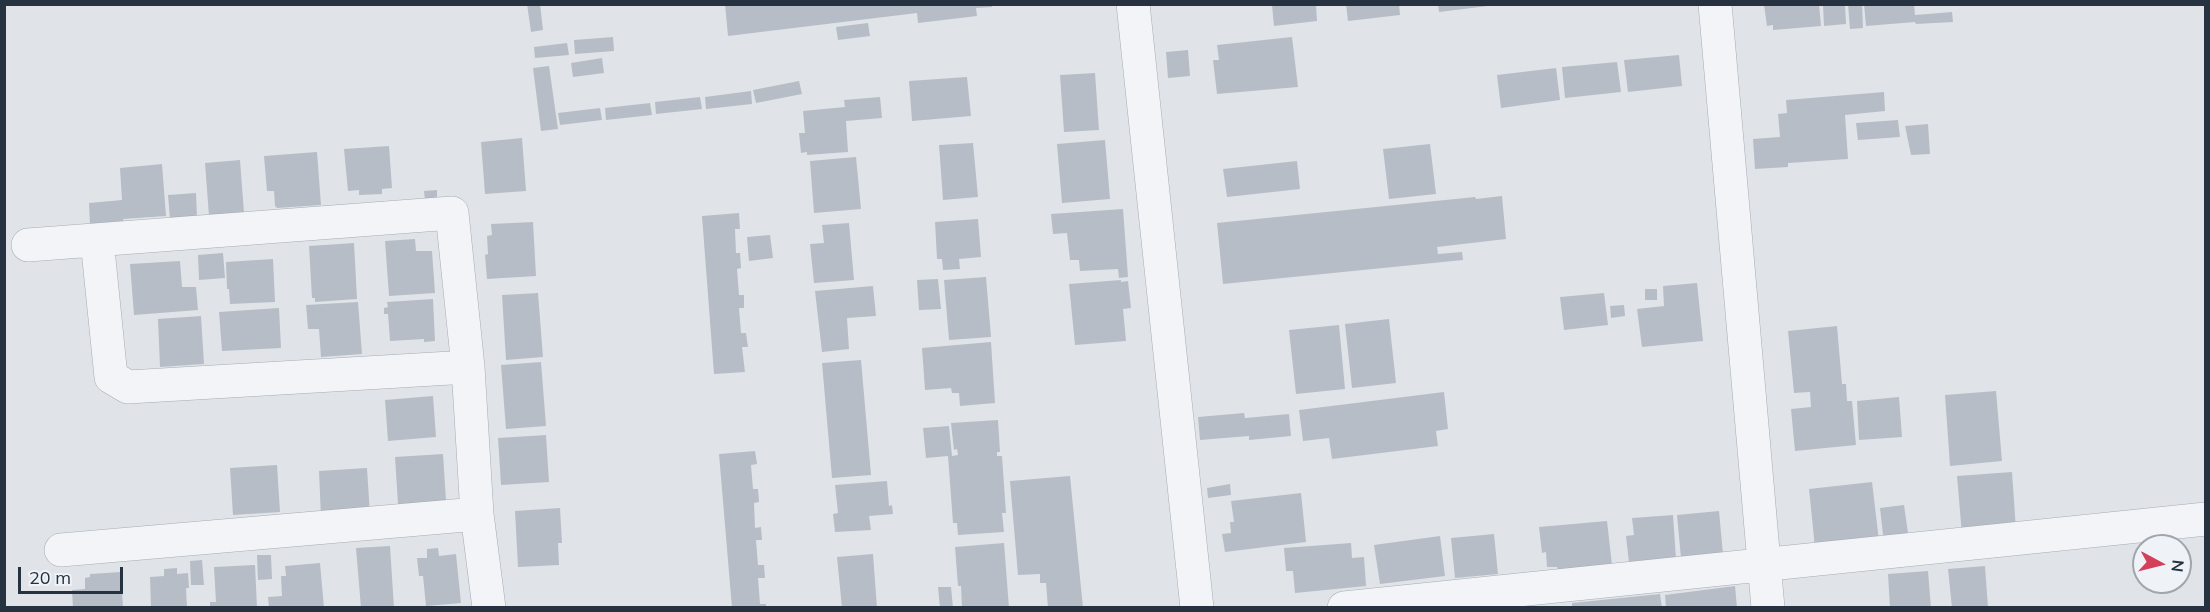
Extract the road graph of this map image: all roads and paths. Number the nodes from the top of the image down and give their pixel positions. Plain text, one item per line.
1 (1133, 4) edge
2 (1714, 4) edge
3 (97, 240) junction
4 (28, 246) dead end
5 (468, 367) junction
6 (477, 514) junction
7 (2205, 519) edge
8 (61, 550) dead end
9 (1764, 564) junction
10 (489, 608) edge
11 (1197, 608) edge
12 (1344, 608) edge
13 (1768, 608) edge

1 - 11 street
2 - 9 street
3 - 4 street
3 - 5 street
3 - 5 street
5 - 6 street
6 - 8 street
6 - 10 street
7 - 9 street
9 - 12 street
9 - 13 street

